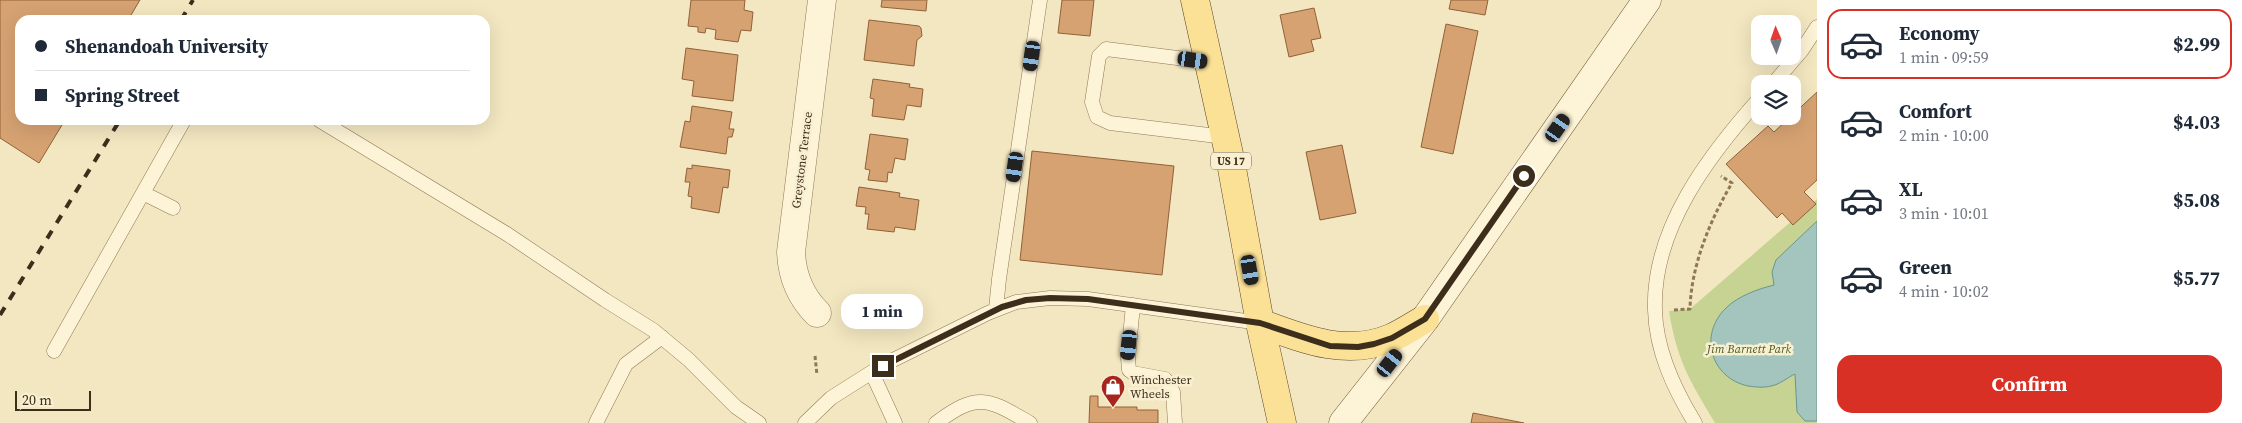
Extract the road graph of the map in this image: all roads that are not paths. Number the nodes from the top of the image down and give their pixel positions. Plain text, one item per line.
1 (822, 0) edge
2 (1040, 0) edge
3 (1195, 0) edge
4 (1646, 0) edge
5 (1817, 27) edge
6 (1209, 62) junction
7 (1781, 75) edge
8 (1751, 109) edge
9 (181, 125) edge
10 (327, 125) edge
11 (1225, 137) junction
12 (144, 192) junction
13 (173, 208) dead end
14 (1133, 305) junction
15 (996, 309) junction
16 (817, 313) dead end
17 (1425, 319) junction
18 (1260, 323) junction
19 (662, 337) junction
20 (54, 351) dead end
21 (872, 373) junction
22 (1175, 422) edge
23 (596, 423) edge
24 (760, 423) edge
25 (805, 423) edge
26 (895, 423) edge
27 (936, 423) edge
28 (1030, 423) edge
29 (1282, 423) edge
30 (1343, 423) edge
31 (1695, 423) edge

1 - 16 main road, Greystone Terrace
2 - 15 lane
3 - 6 main road, US 17
4 - 17 main road
5 - 7 lane
6 - 11 main road, US 17
6 - 11 lane
8 - 31 lane
9 - 12 lane
10 - 19 lane
11 - 18 main road, US 17
12 - 13 lane
12 - 20 lane
14 - 15 lane
14 - 18 lane
14 - 22 lane
15 - 21 lane
17 - 18 main road
17 - 30 main road
18 - 29 main road, US 17
19 - 23 lane
19 - 24 lane
21 - 25 lane
21 - 26 lane
27 - 28 lane

